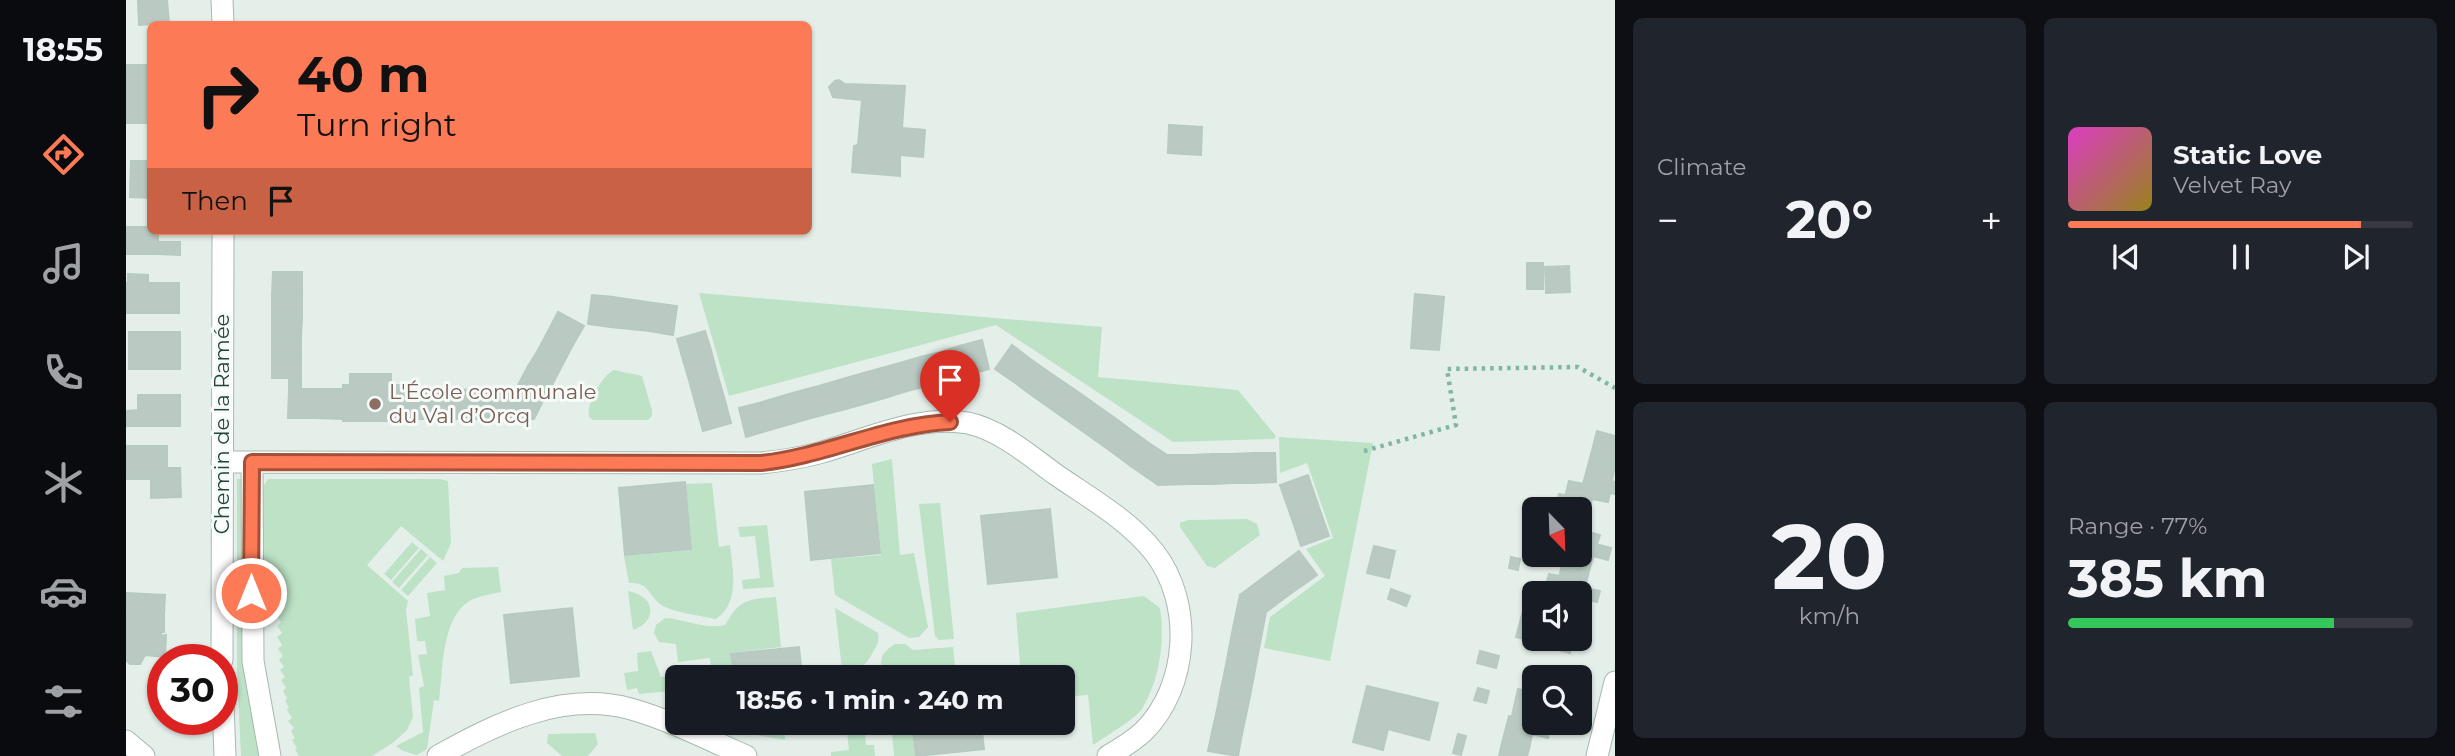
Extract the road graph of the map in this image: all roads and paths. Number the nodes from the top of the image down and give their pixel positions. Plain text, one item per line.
1 (222, 0) edge
2 (223, 21) edge
3 (223, 235) edge
4 (1615, 388) edge
5 (1364, 451) dead end
6 (235, 462) junction
7 (223, 644) edge
8 (1615, 682) edge
9 (1612, 710) edge
10 (224, 735) edge
11 (126, 741) edge
12 (144, 756) edge
13 (225, 756) edge
14 (270, 756) edge
15 (438, 756) edge
16 (746, 756) edge
17 (1108, 756) edge
18 (1597, 756) edge

1 - 2 street
3 - 6 street, Chemin de la Ramée
4 - 5 path
6 - 7 street, Chemin de la Ramée
6 - 14 street
6 - 17 street
8 - 9 street
9 - 18 street
10 - 13 street
11 - 12 street
15 - 16 street

